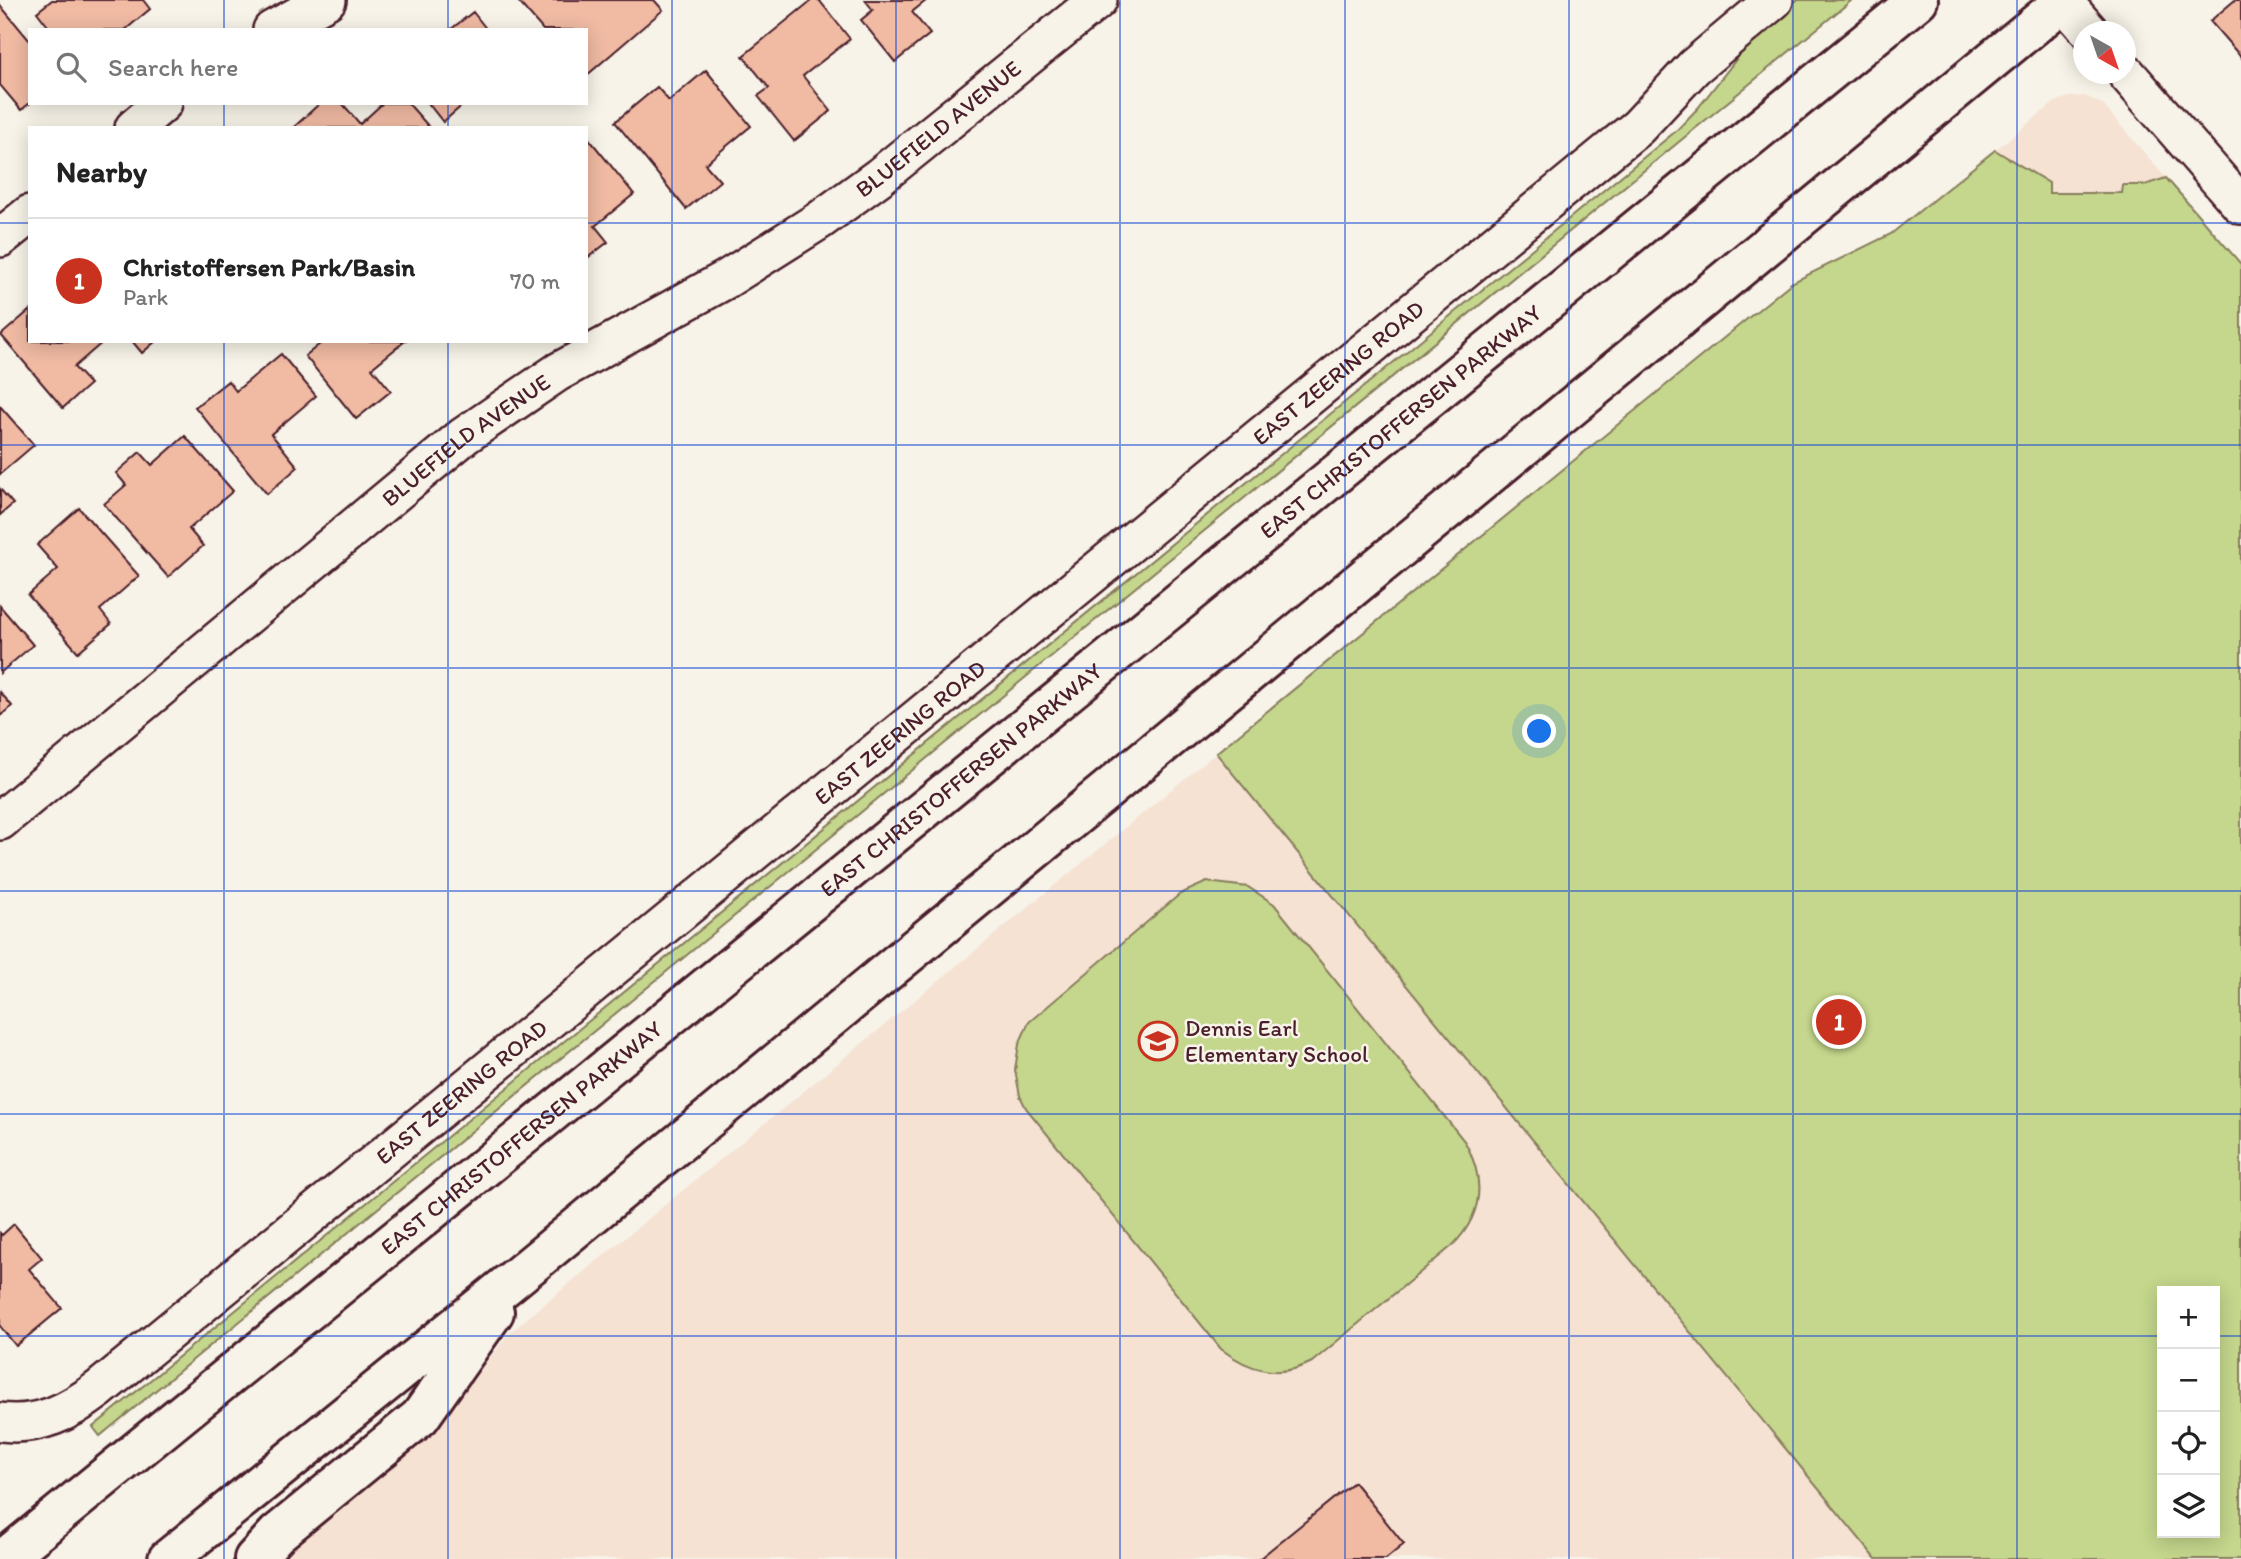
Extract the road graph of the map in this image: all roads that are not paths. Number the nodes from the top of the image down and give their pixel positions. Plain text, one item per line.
1 (327, 0) edge
2 (1098, 0) edge
3 (1774, 0) edge
4 (1918, 0) edge
5 (2064, 1) edge
6 (2081, 21) edge
7 (276, 28) edge
8 (2136, 84) edge
9 (161, 105) edge
10 (136, 126) edge
11 (2241, 205) edge
12 (28, 216) edge
13 (0, 238) edge
14 (0, 821) edge
15 (520, 1275) junction
16 (0, 1422) edge
17 (11, 1549) edge
18 (168, 1559) edge
19 (254, 1559) edge

1 - 7 street
2 - 14 street, BLUEFIELD AVENUE
3 - 16 street, EAST ZEERING ROAD
4 - 17 street, EAST CHRISTOFFERSEN PARKWAY
5 - 6 street
5 - 15 street
8 - 11 street
9 - 10 street
12 - 13 street
15 - 18 street
15 - 19 street

